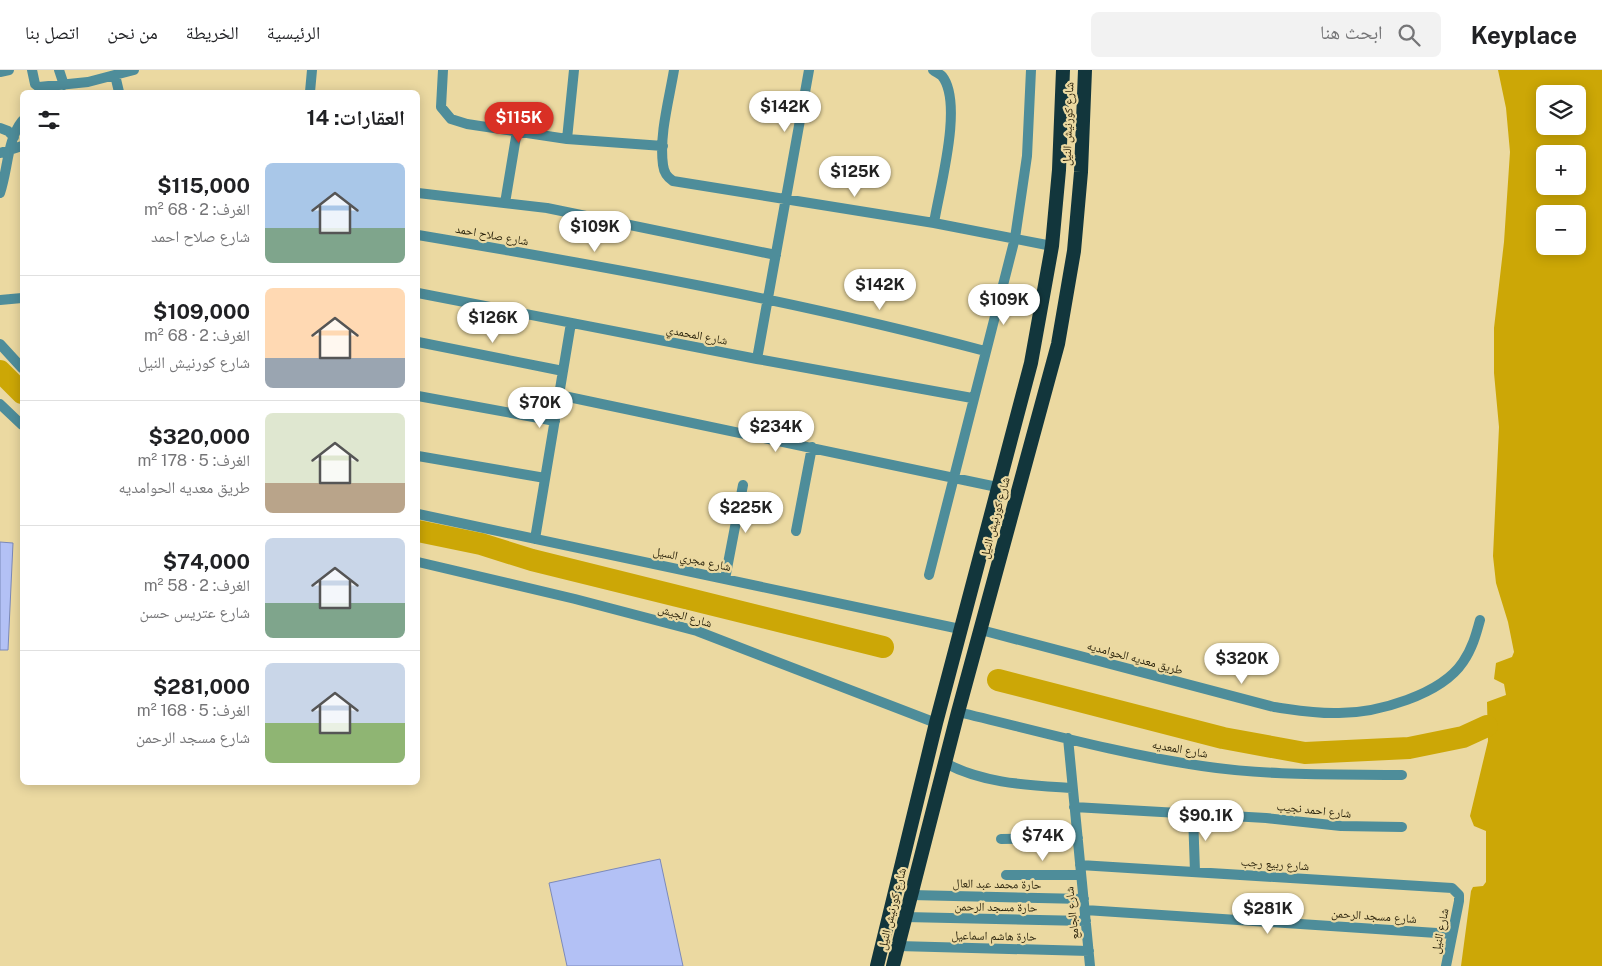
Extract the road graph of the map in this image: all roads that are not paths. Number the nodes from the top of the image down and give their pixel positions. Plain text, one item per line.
1 (9, 70) edge
2 (32, 70) edge
3 (59, 70) edge
4 (134, 70) edge
5 (312, 70) edge
6 (443, 70) edge
7 (574, 70) edge
8 (674, 70) edge
9 (809, 70) edge
10 (932, 70) edge
11 (1031, 70) edge
12 (1063, 70) edge
13 (1085, 70) edge
14 (0, 72) edge
15 (101, 74) edge
16 (115, 75) junction
17 (64, 85) junction
18 (119, 90) edge
19 (310, 90) edge
20 (20, 125) edge
21 (0, 128) edge
22 (517, 131) junction
23 (14, 138) junction
24 (567, 139) junction
25 (20, 146) edge
26 (663, 146) junction
27 (10, 149) junction
28 (0, 153) edge
29 (0, 193) edge
30 (420, 193) edge
31 (786, 200) junction
32 (505, 203) junction
33 (934, 223) junction
34 (420, 235) edge
35 (1015, 238) junction
36 (1052, 246) junction
37 (776, 255) junction
38 (420, 293) edge
39 (20, 298) edge
40 (768, 299) junction
41 (0, 300) edge
42 (571, 323) junction
43 (420, 342) edge
44 (0, 344) edge
45 (985, 351) junction
46 (757, 359) junction
47 (20, 366) edge
48 (563, 371) junction
49 (559, 395) junction
50 (420, 396) edge
51 (972, 398) junction
52 (0, 404) edge
53 (554, 421) junction
54 (20, 423) edge
55 (812, 448) junction
56 (420, 456) edge
57 (545, 478) junction
58 (953, 478) junction
59 (743, 485) dead end
60 (997, 487) junction
61 (420, 514) edge
62 (796, 531) dead end
63 (535, 539) junction
64 (420, 562) edge
65 (929, 575) dead end
66 (725, 579) junction
67 (1480, 620) dead end
68 (960, 629) junction
69 (981, 630) junction
70 (958, 712) junction
71 (936, 723) junction
72 (1068, 738) junction
73 (945, 763) junction
74 (1402, 775) dead end
75 (1072, 788) junction
76 (1074, 807) junction
77 (1192, 814) junction
78 (1402, 827) dead end
79 (1078, 838) junction
80 (1001, 840) dead end
81 (1081, 870) junction
82 (1195, 872) junction
83 (1006, 875) dead end
84 (911, 895) junction
85 (1084, 899) junction
86 (1459, 900) joint
87 (1085, 910) junction
88 (905, 917) junction
89 (1086, 921) junction
90 (1452, 934) junction
91 (898, 946) junction
92 (1089, 951) junction
93 (877, 966) edge
94 (893, 966) edge
95 (1090, 966) edge
96 (1446, 966) edge

1 - 14 street
2 - 17 street
3 - 17 street
4 - 16 street
5 - 19 street
6 - 22 street
7 - 24 street
8 - 26 street
9 - 31 street
10 - 33 street
11 - 35 street
12 - 36 highway, شارع كورنيش النيل
13 - 69 highway, شارع كورنيش النيل
15 - 16 street
15 - 17 street
16 - 18 street
20 - 23 street
21 - 23 street
22 - 24 street
22 - 32 street
23 - 27 street
24 - 26 street
25 - 27 street
26 - 31 street
27 - 28 street
27 - 29 street
30 - 32 street
31 - 33 street
31 - 37 street
32 - 37 street
33 - 35 street
34 - 40 street, شارع صلاح احمد
35 - 36 street
35 - 45 street
36 - 60 highway, شارع كورنيش النيل
37 - 40 street
38 - 42 street, شارع المحمدي
39 - 41 street
40 - 45 street, شارع صلاح احمد
40 - 46 street
42 - 46 street, شارع المحمدي
42 - 48 street
43 - 48 street
44 - 47 street
45 - 51 street
46 - 51 street, شارع المحمدي
48 - 49 street
49 - 53 street
49 - 55 street
50 - 53 street
51 - 58 street
52 - 54 street
53 - 57 street
55 - 58 street
55 - 62 street
56 - 57 street
57 - 63 street
58 - 60 street
58 - 65 street
59 - 66 street
60 - 68 highway, شارع كورنيش النيل
61 - 63 street, شارع مجري السيل
63 - 66 street, شارع مجري السيل
64 - 71 street, شارع الجيش
66 - 68 street, شارع مجري السيل
67 - 69 street, طريق معديه الحوامديه
68 - 71 highway, شارع كورنيش النيل
69 - 70 highway, شارع كورنيش النيل
70 - 72 street, شارع المعديه
70 - 73 highway, شارع كورنيش النيل
71 - 93 highway, شارع كورنيش النيل
72 - 74 street, شارع المعديه
72 - 75 street, شارع الجامع
73 - 75 street
73 - 84 highway, شارع كورنيش النيل
75 - 76 street, شارع الجامع
76 - 77 street, شارع احمد نجيب
76 - 79 street, شارع الجامع
77 - 78 street, شارع احمد نجيب
77 - 82 street
79 - 80 street
79 - 81 street, شارع الجامع
81 - 82 street, شارع ربيع رجب
81 - 83 street, شارع ربيع رجب
81 - 85 street, شارع الجامع
82 - 86 street, شارع ربيع رجب
84 - 85 street, حارة محمد عبد العال
84 - 88 highway, شارع كورنيش النيل
85 - 87 street, شارع الجامع
86 - 90 street, شارع النيل
87 - 89 street, شارع الجامع
87 - 90 street, شارع مسجد الرحمن
88 - 89 street, حارة مسجد الرحمن
88 - 91 highway, شارع كورنيش النيل
89 - 92 street, شارع الجامع
90 - 96 street, شارع النيل
91 - 92 street, حارة هاشم اسماعيل
91 - 94 highway, شارع كورنيش النيل
92 - 95 street, شارع الجامع

